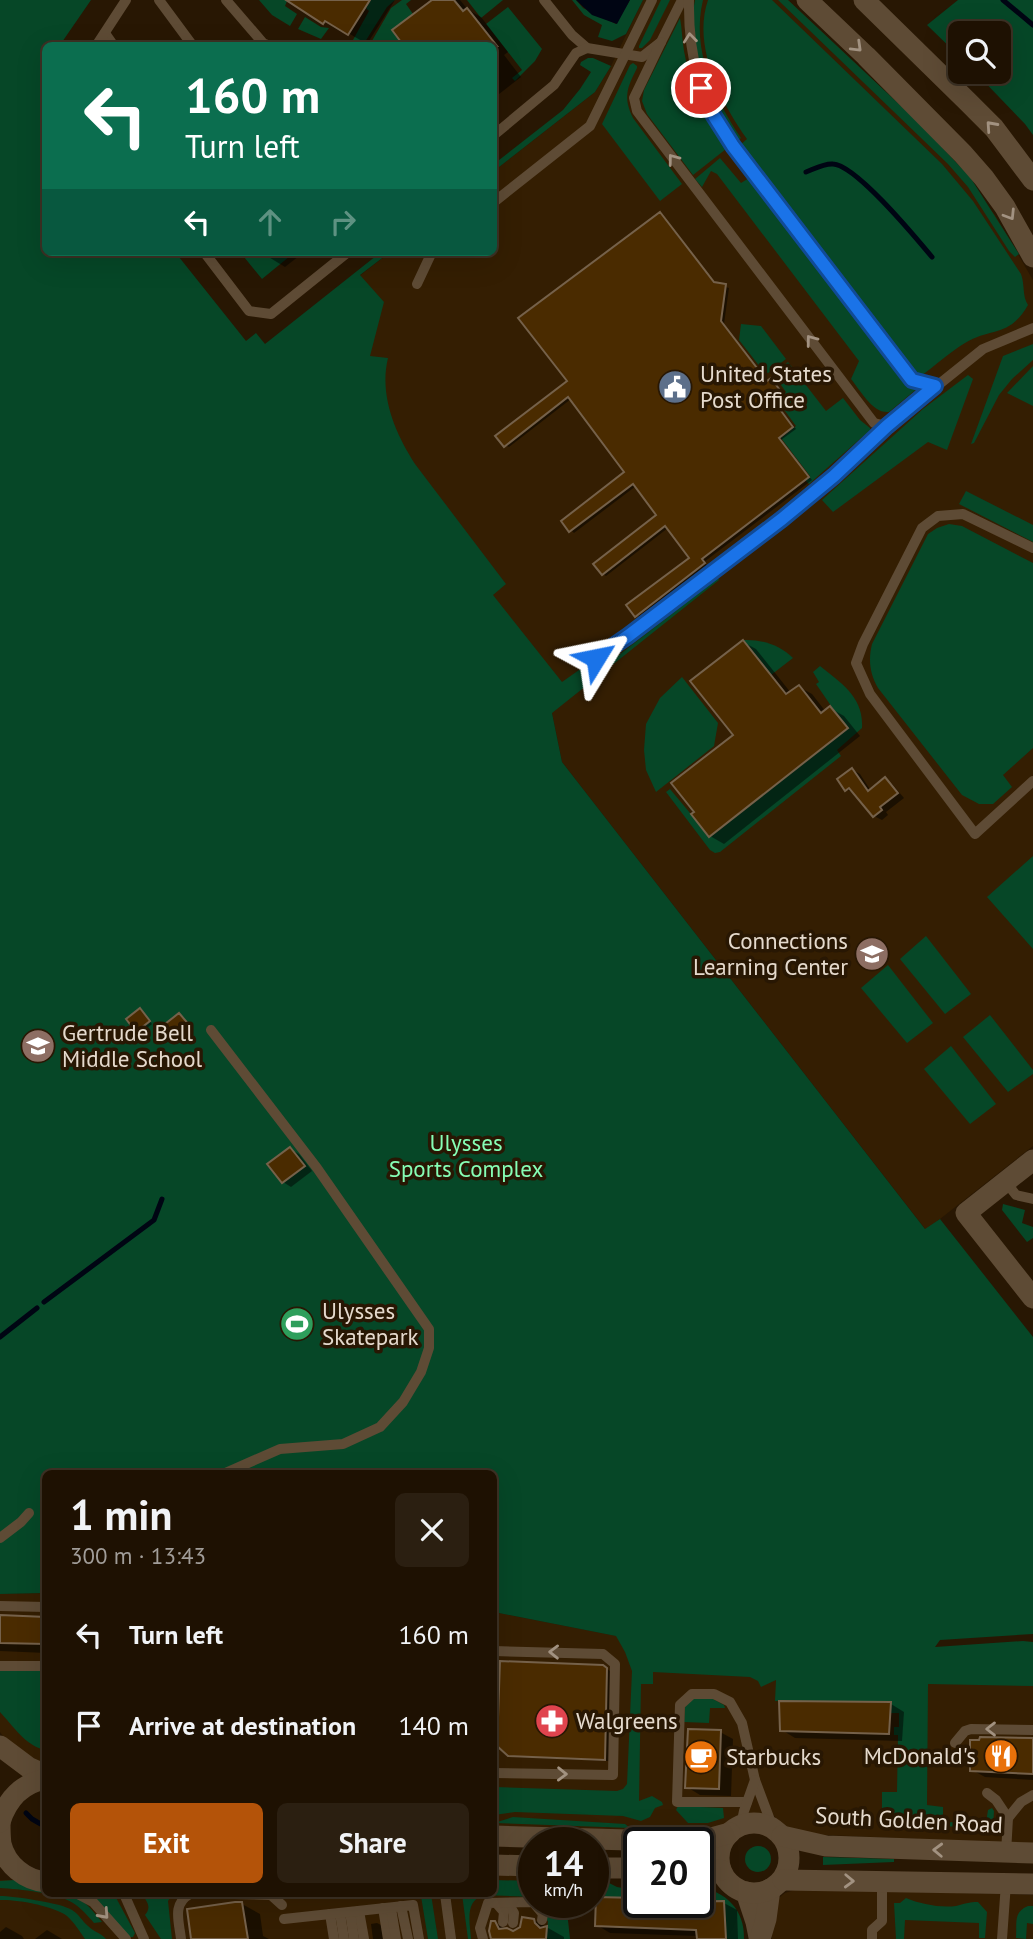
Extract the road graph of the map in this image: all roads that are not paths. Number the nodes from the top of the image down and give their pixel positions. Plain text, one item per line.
1 (126, 0) edge
2 (159, 0) edge
3 (226, 0) edge
4 (544, 0) edge
5 (652, 0) edge
6 (682, 0) edge
7 (689, 0) edge
8 (807, 0) edge
9 (864, 0) edge
10 (104, 33) junction
11 (98, 42) edge
12 (111, 42) edge
13 (190, 42) edge
14 (262, 42) edge
15 (661, 43) junction
16 (587, 48) junction
17 (626, 53) junction
18 (497, 133) edge
19 (1033, 180) edge
20 (497, 200) edge
21 (207, 256) edge
22 (343, 256) edge
23 (430, 256) edge
24 (1033, 257) edge
25 (417, 285) dead end
26 (1033, 328) edge
27 (935, 386) junction
28 (887, 426) junction
29 (1033, 548) edge
30 (581, 660) dead end
31 (1033, 781) edge
32 (211, 1030) dead end
33 (1033, 1160) edge
34 (1005, 1181) junction
35 (1033, 1199) edge
36 (1033, 1298) edge
37 (232, 1470) edge
38 (29, 1513) dead end
39 (0, 1538) edge
40 (0, 1606) edge
41 (42, 1607) edge
42 (497, 1651) edge
43 (0, 1666) edge
44 (42, 1667) edge
45 (1033, 1730) edge
46 (955, 1743) dead end
47 (0, 1746) edge
48 (497, 1773) edge
49 (42, 1775) edge
50 (42, 1778) edge
51 (755, 1780) junction
52 (0, 1783) edge
53 (986, 1793) dead end
54 (1033, 1795) edge
55 (747, 1802) junction
56 (1, 1817) edge
57 (1008, 1818) junction
58 (735, 1829) junction
59 (777, 1832) junction
60 (497, 1836) edge
61 (0, 1837) edge
62 (1006, 1853) junction
63 (1033, 1853) edge
64 (497, 1865) edge
65 (518, 1866) edge
66 (714, 1870) edge
67 (721, 1870) junction
68 (11, 1874) edge
69 (42, 1881) edge
70 (882, 1882) junction
71 (776, 1884) junction
72 (1006, 1884) junction
73 (1033, 1884) edge
74 (746, 1892) junction
75 (84, 1897) edge
76 (125, 1897) edge
77 (186, 1897) edge
78 (273, 1897) edge
79 (445, 1897) edge
80 (503, 1903) junction
81 (282, 1905) dead end
82 (392, 1907) junction
83 (345, 1912) junction
84 (284, 1919) dead end
85 (542, 1920) dead end
86 (508, 1923) dead end
87 (126, 1939) edge
88 (144, 1939) edge
89 (181, 1939) edge
90 (334, 1939) edge
91 (344, 1939) edge
92 (354, 1939) edge
93 (364, 1939) edge
94 (388, 1939) edge
95 (396, 1939) edge
96 (408, 1939) edge
97 (419, 1939) edge
98 (451, 1939) edge
99 (483, 1939) edge
100 (760, 1939) edge
101 (872, 1939) edge
102 (1002, 1939) edge

1 - 10 lane
2 - 13 lane
3 - 14 lane
4 - 16 lane
5 - 17 lane
6 - 15 lane
27 -> 7 lane
8 -> 24 main road
19 -> 9 main road
10 - 11 lane
10 - 12 lane
15 - 17 lane
28 -> 15 lane
16 - 17 lane
16 - 18 lane
17 - 20 lane
21 - 22 lane
23 - 25 lane
26 - 27 lane
27 - 28 lane
28 - 30 lane
29 - 31 lane
32 - 37 lane
33 - 34 main road
34 - 35 lane
34 - 36 main road
38 - 39 lane
40 - 41 lane
48 -> 42 lane
43 - 44 lane
45 -> 46 lane
47 - 49 main road
50 - 56 main road
51 - 55 lane
51 - 55 lane
51 - 59 lane
52 - 56 main road
53 - 57 lane
54 - 57 lane
55 - 58 lane
56 - 61 main road
57 - 62 lane
58 - 59 main road
58 - 60 main road
58 - 67 main road
62 -> 59 main road, South Golden Road
59 - 71 main road
61 - 68 main road
62 - 63 main road, South Golden Road
64 - 65 main road
66 - 67 main road
67 - 74 main road
68 - 69 main road
71 -> 70 main road
70 - 72 main road
70 - 101 lane
71 - 74 main road
71 - 100 main road
72 - 73 main road
72 - 102 lane
74 - 100 main road
75 -> 87 lane
76 - 88 lane
77 - 89 lane
78 - 81 lane
79 - 98 lane
80 - 85 lane
80 - 86 lane
80 - 99 lane
82 - 83 lane
82 - 94 lane
82 - 95 lane
82 - 96 lane
82 - 97 lane
83 - 84 lane
83 - 90 lane
83 - 91 lane
83 - 92 lane
83 - 93 lane

